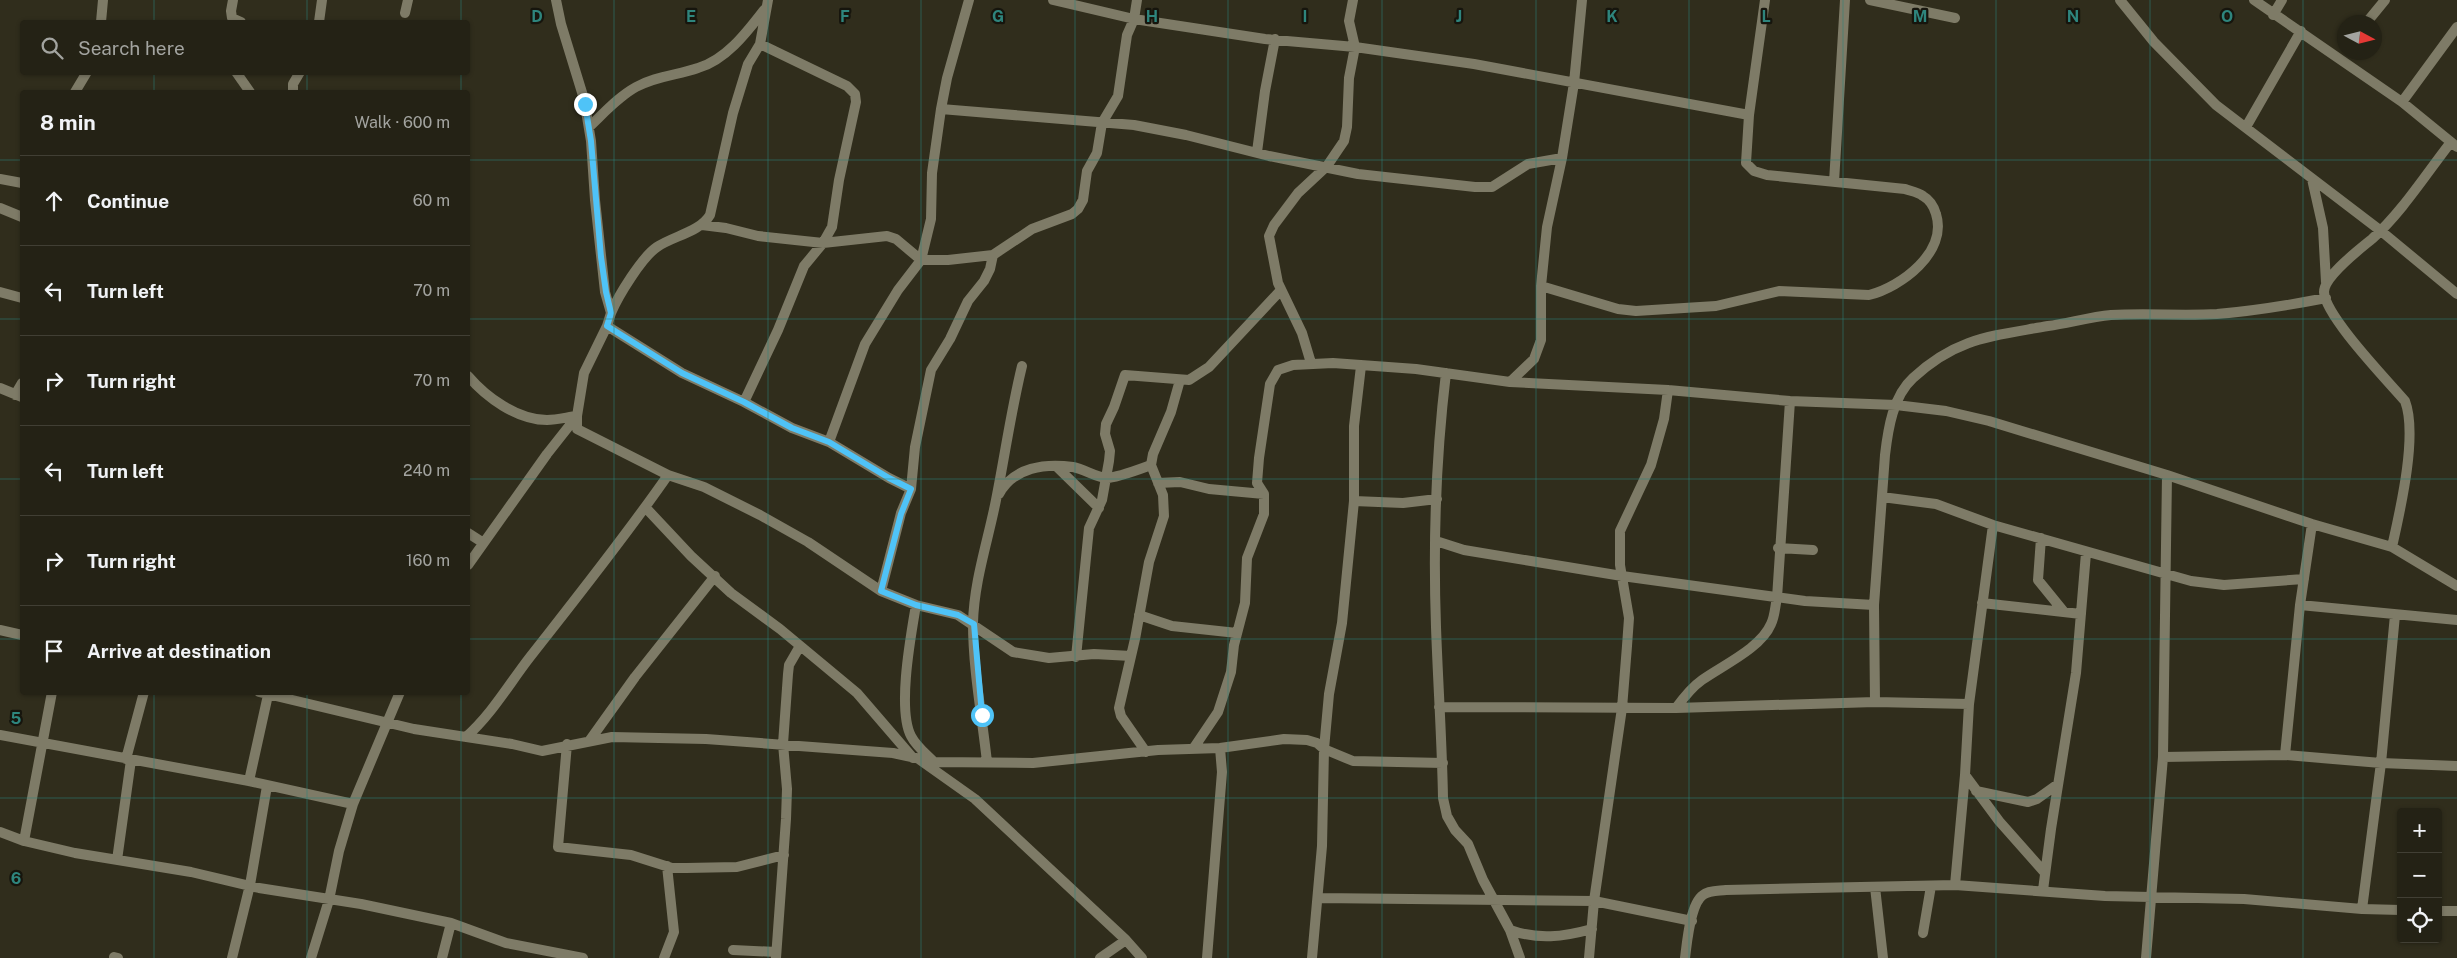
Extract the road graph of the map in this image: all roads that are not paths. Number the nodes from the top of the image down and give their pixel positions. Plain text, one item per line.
1 (103, 0) edge
2 (227, 0) edge
3 (233, 0) edge
4 (322, 0) edge
5 (408, 0) edge
6 (556, 0) edge
7 (969, 0) edge
8 (1053, 0) edge
9 (1137, 0) edge
10 (1353, 0) edge
11 (1582, 0) edge
12 (1765, 0) edge
13 (1844, 0) edge
14 (1870, 0) edge
15 (2120, 0) edge
16 (2254, 0) edge
17 (2282, 0) edge
18 (2385, 0) edge
19 (766, 5) edge
20 (1100, 5) edge
21 (405, 13) dead end
22 (2273, 15) junction
23 (2373, 15) edge
24 (1955, 18) dead end
25 (1134, 19) junction
26 (101, 20) edge
27 (235, 20) edge
28 (319, 20) edge
29 (2457, 27) edge
30 (2301, 31) junction
31 (1275, 39) junction
32 (760, 44) junction
33 (1355, 47) junction
34 (2337, 52) edge
35 (2349, 60) edge
36 (85, 75) edge
37 (238, 75) edge
38 (298, 75) edge
39 (1574, 83) junction
40 (76, 90) edge
41 (249, 90) edge
42 (293, 90) edge
43 (2402, 102) junction
44 (941, 109) junction
45 (1749, 115) junction
46 (1102, 124) junction
47 (589, 127) junction
48 (2246, 127) junction
49 (2454, 145) edge
50 (1257, 152) junction
51 (1562, 158) junction
52 (1327, 166) junction
53 (0, 179) edge
54 (2312, 179) junction
55 (1834, 182) junction
56 (20, 183) edge
57 (0, 208) edge
58 (20, 216) edge
59 (702, 225) junction
60 (2381, 231) junction
61 (823, 243) junction
62 (993, 255) junction
63 (920, 260) junction
64 (2326, 282) junction
65 (1541, 286) junction
66 (1281, 290) junction
67 (0, 292) edge
68 (2457, 294) edge
69 (20, 297) edge
70 (2326, 298) junction
71 (611, 313) junction
72 (607, 326) junction
73 (1311, 363) junction
74 (1022, 366) dead end
75 (1361, 366) junction
76 (1446, 372) junction
77 (470, 378) edge
78 (1180, 380) junction
79 (1510, 382) junction
80 (0, 388) edge
81 (1668, 390) junction
82 (19, 396) edge
83 (1790, 401) junction
84 (744, 402) junction
85 (1896, 405) junction
86 (577, 416) junction
87 (829, 442) junction
88 (1151, 465) junction
89 (1057, 467) junction
90 (668, 475) junction
91 (2167, 475) junction
92 (1107, 478) junction
93 (1158, 483) junction
94 (911, 489) junction
95 (1264, 494) junction
96 (1882, 497) junction
97 (1437, 499) junction
98 (996, 500) junction
99 (1354, 501) junction
100 (646, 508) junction
101 (1099, 508) junction
102 (2312, 524) junction
103 (1993, 525) junction
104 (470, 534) edge
105 (2041, 538) junction
106 (1436, 540) junction
107 (482, 542) junction
108 (2392, 547) junction
109 (1778, 548) junction
110 (1813, 550) dead end
111 (2086, 553) junction
112 (470, 562) edge
113 (2166, 575) junction
114 (714, 576) junction
115 (1622, 576) junction
116 (2304, 579) junction
117 (2457, 586) edge
118 (881, 591) junction
119 (1776, 598) junction
120 (1982, 603) junction
121 (1874, 604) junction
122 (916, 605) junction
123 (2300, 605) junction
124 (2064, 612) junction
125 (2081, 614) junction
126 (1139, 615) junction
127 (2395, 615) junction
128 (2457, 620) edge
129 (974, 624) junction
130 (0, 630) edge
131 (1237, 633) junction
132 (20, 635) edge
133 (800, 646) junction
134 (1131, 656) junction
135 (1076, 657) junction
136 (51, 695) edge
137 (143, 695) edge
138 (263, 695) edge
139 (267, 695) edge
140 (399, 695) edge
141 (1875, 702) junction
142 (1969, 704) junction
143 (1439, 707) junction
144 (1622, 708) junction
145 (1676, 708) junction
146 (386, 722) junction
147 (0, 735) edge
148 (466, 737) junction
149 (590, 740) junction
150 (42, 744) junction
151 (567, 744) junction
152 (783, 744) junction
153 (1220, 748) junction
154 (1192, 749) junction
155 (1324, 749) junction
156 (1146, 752) junction
157 (2285, 755) junction
158 (2163, 758) junction
159 (128, 759) junction
160 (916, 759) junction
161 (934, 762) junction
162 (987, 762) junction
163 (1443, 763) junction
164 (2382, 763) junction
165 (2457, 766) edge
166 (1965, 775) junction
167 (249, 781) junction
168 (2058, 784) junction
169 (267, 786) junction
170 (1976, 791) junction
171 (353, 804) junction
172 (0, 832) edge
173 (24, 841) junction
174 (784, 855) junction
175 (117, 860) junction
176 (667, 866) junction
177 (2045, 873) junction
178 (1955, 885) junction
179 (250, 886) junction
180 (1931, 886) junction
181 (1875, 887) junction
182 (2043, 890) junction
183 (2152, 896) junction
184 (1318, 898) junction
185 (329, 900) junction
186 (1494, 900) junction
187 (1594, 901) junction
188 (2362, 909) junction
189 (2397, 910) edge
190 (2442, 911) edge
191 (2457, 912) edge
192 (1692, 921) junction
193 (451, 923) junction
194 (1592, 929) junction
195 (1510, 930) junction
196 (1923, 933) dead end
197 (1126, 940) junction
198 (733, 950) dead end
199 (776, 955) edge
200 (232, 958) edge
201 (311, 958) edge
202 (442, 958) edge
203 (583, 958) edge
204 (664, 958) edge
205 (1100, 958) edge
206 (1142, 958) edge
207 (1208, 958) edge
208 (1312, 958) edge
209 (1520, 958) edge
210 (1589, 958) edge
211 (1685, 958) edge
212 (1883, 958) edge
213 (2146, 958) edge

1 - 26 street
2 - 3 street
3 - 27 street
4 - 28 street
5 - 21 street
6 - 47 street
7 - 44 street
8 - 20 street
9 - 25 street
10 - 33 street
11 - 39 street
12 - 45 street
13 - 55 street
14 - 24 street
15 - 48 street
16 - 22 street
17 - 22 street
18 - 23 street
19 - 32 street
19 - 47 street
20 - 25 street
22 - 30 street
25 - 31 street
25 - 46 street
29 - 43 street
30 - 34 street
30 - 48 street
31 - 33 street
31 - 50 street
32 - 59 street
32 - 61 street
33 - 39 street
33 - 52 street
35 - 43 street
36 - 40 street
37 - 41 street
38 - 42 street
39 - 45 street
39 - 51 street
43 - 49 street
44 - 46 street
44 - 63 street
45 - 55 street
46 - 50 street
46 - 62 street
47 - 71 street
48 - 54 street
49 - 60 street
50 - 52 street
51 - 52 street
51 - 65 street
52 - 66 street
53 - 56 street
54 - 60 street
54 - 64 street
55 - 65 street
57 - 58 street
59 - 61 street
59 - 71 street
60 - 64 street
60 - 68 street
61 - 63 street
61 - 84 street
62 - 63 street
62 - 94 street
63 - 87 street
64 - 70 street
65 - 79 street
66 - 73 street
66 - 78 street
67 - 69 street
70 - 85 street
70 - 108 street
71 - 72 street
72 - 84 street
72 - 86 street
73 - 75 street
73 - 95 street
74 - 98 street
75 - 76 street
75 - 99 street
76 - 79 street
76 - 97 street
77 - 86 street
78 - 88 street
78 - 92 street
79 - 81 street
80 - 82 street
81 - 83 street
81 - 115 street
83 - 85 street
83 - 109 street
84 - 87 street
85 - 91 street
85 - 96 street
86 - 90 street
86 - 107 street
87 - 94 street
88 - 92 street
88 - 93 street
89 - 92 street
89 - 98 street
89 - 101 street
90 - 100 street
90 - 118 street
91 - 102 street
91 - 113 street
92 - 101 street
93 - 95 street
93 - 126 street
94 - 118 street
95 - 131 street
96 - 103 street
96 - 121 street
97 - 99 street
97 - 106 street
98 - 129 street
99 - 155 street
100 - 114 street
100 - 148 street
101 - 135 street
102 - 108 street
102 - 116 street
103 - 105 street
103 - 120 street
104 - 107 street
105 - 111 street
105 - 124 street
106 - 115 street
106 - 143 street
107 - 112 street
108 - 117 street
109 - 110 street
109 - 119 street
111 - 113 street
111 - 125 street
113 - 116 street
113 - 158 street
114 - 133 street
114 - 149 street
115 - 119 street
115 - 144 street
116 - 123 street
118 - 122 street
119 - 121 street
119 - 145 street
120 - 124 street
120 - 142 street
121 - 141 street
122 - 129 street
122 - 161 street
123 - 127 street
123 - 157 street
124 - 125 street
125 - 168 street
126 - 131 street
126 - 134 street
127 - 128 street
127 - 164 street
129 - 135 street
129 - 162 street
130 - 132 street
131 - 154 street
133 - 152 street
133 - 160 street
134 - 135 street
134 - 156 street
136 - 150 street
137 - 159 street
138 - 167 street
139 - 146 street
140 - 146 street
141 - 142 street
141 - 145 street
142 - 166 street
143 - 144 street
143 - 163 street
144 - 145 street
144 - 187 street
146 - 148 street
146 - 171 street
147 - 150 street
148 - 151 street
149 - 151 street
149 - 152 street
150 - 159 street
150 - 173 street
151 - 176 street
152 - 160 street
152 - 174 street
153 - 154 street
153 - 155 street
153 - 207 street
154 - 156 street
155 - 163 street
155 - 184 street
156 - 162 street
157 - 158 street
157 - 164 street
158 - 183 street
159 - 167 street
159 - 175 street
160 - 161 street
160 - 197 street
161 - 162 street
163 - 186 street
164 - 165 street
164 - 188 street
166 - 170 street
166 - 178 street
167 - 169 street
168 - 170 street
168 - 177 street
169 - 171 street
169 - 179 street
170 - 177 street
171 - 185 street
172 - 173 street
173 - 175 street
174 - 176 street
174 - 199 street
175 - 179 street
176 - 204 street
177 - 182 street
178 - 180 street
178 - 182 street
179 - 185 street
179 - 200 street
180 - 181 street
180 - 196 street
181 - 192 street
181 - 212 street
182 - 183 street
183 - 188 street
183 - 213 street
184 - 186 street
184 - 208 street
185 - 193 street
185 - 201 street
186 - 187 street
186 - 195 street
187 - 192 street
187 - 194 street
188 - 189 street
190 - 191 street
192 - 211 street
193 - 202 street
193 - 203 street
194 - 195 street
194 - 210 street
195 - 209 street
197 - 205 street
197 - 206 street
198 - 199 street

